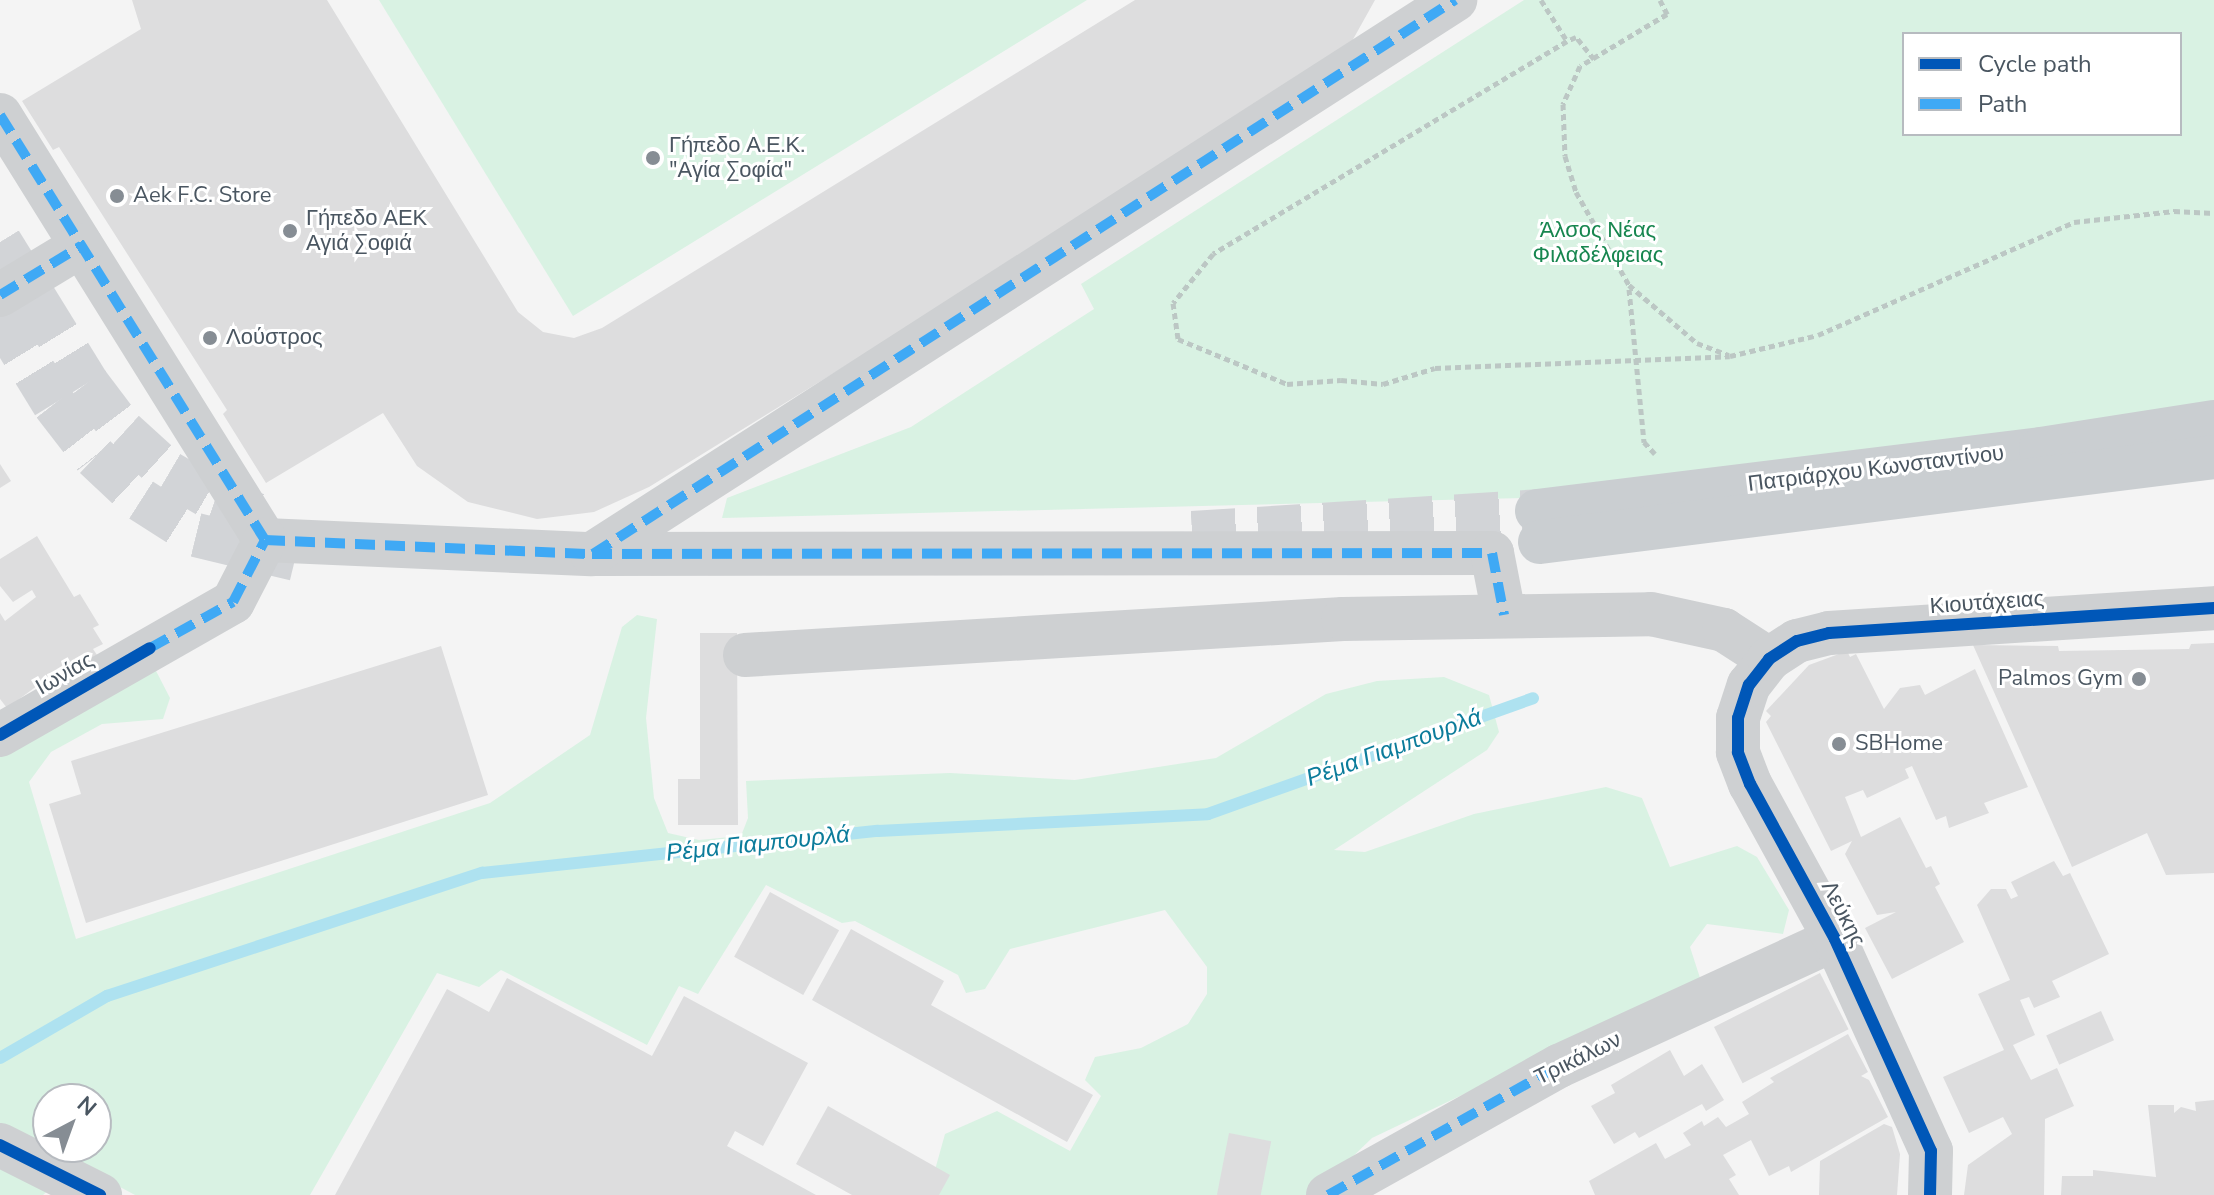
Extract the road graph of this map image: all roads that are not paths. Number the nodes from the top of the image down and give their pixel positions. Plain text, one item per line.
1 (1455, 0) edge
2 (0, 115) edge
3 (81, 246) junction
4 (0, 295) edge
5 (2214, 422) edge
6 (2214, 457) edge
7 (265, 540) junction
8 (592, 554) junction
9 (2214, 608) edge
10 (1504, 615) junction
11 (745, 655) dead end
12 (1769, 659) junction
13 (0, 735) edge
14 (1835, 939) junction
15 (0, 1145) edge
16 (100, 1195) edge
17 (1328, 1195) edge
18 (1930, 1195) edge

1 - 8 street
2 - 3 street
3 - 4 street
3 - 7 street
5 - 6 main road, Πατριάρχου Κωνσταντίνου
7 - 8 street
7 - 13 street, Ιωνίας
8 - 10 street
9 - 12 street, Κιουτάχειας
10 - 11 street
10 - 12 street
12 - 14 street, Λεύκης
14 - 17 street, Τρικάλων
14 - 18 street, Λεύκης
15 - 16 street

